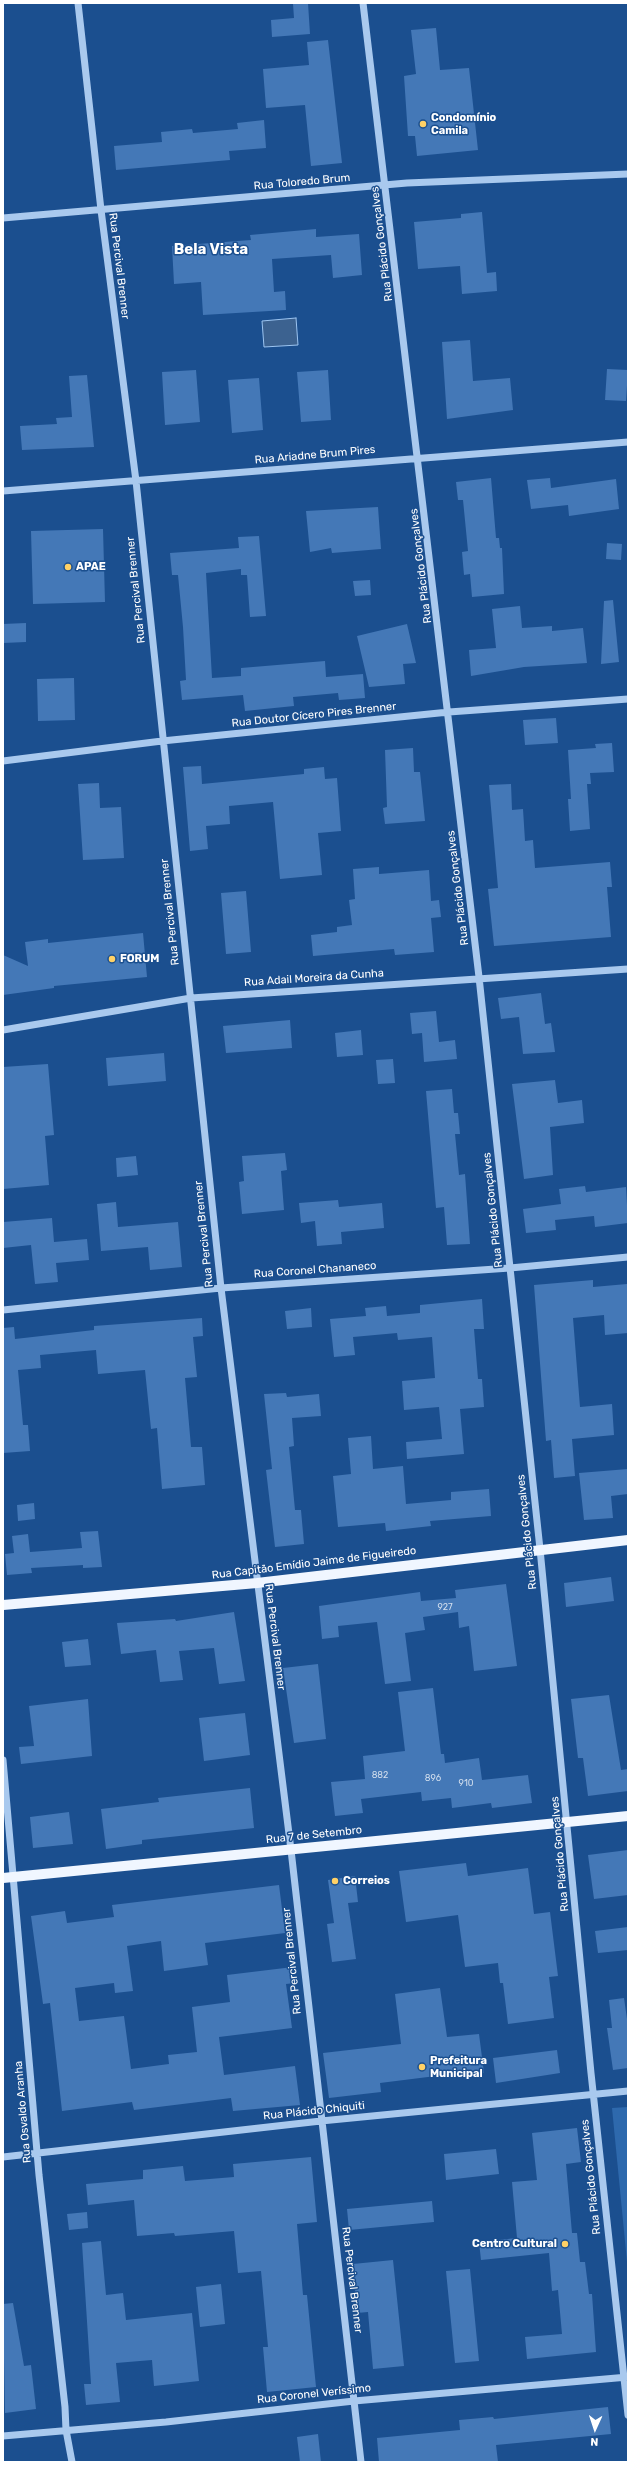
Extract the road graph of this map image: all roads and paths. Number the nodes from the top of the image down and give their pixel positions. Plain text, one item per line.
1 (78, 3) edge
2 (363, 3) edge
3 (628, 174) edge
4 (386, 186) junction
5 (100, 210) junction
6 (3, 218) edge
7 (628, 442) edge
8 (419, 457) junction
9 (136, 481) junction
10 (3, 491) edge
11 (628, 699) edge
12 (449, 712) junction
13 (162, 741) junction
14 (3, 761) edge
15 (628, 969) edge
16 (479, 977) junction
17 (191, 998) junction
18 (3, 1030) edge
19 (628, 1257) edge
20 (510, 1268) junction
21 (221, 1288) junction
22 (3, 1310) edge
23 (628, 1540) edge
24 (540, 1548) junction
25 (257, 1584) junction
26 (3, 1606) edge
27 (3, 1760) edge
28 (628, 1816) edge
29 (568, 1823) junction
30 (291, 1850) junction
31 (8, 1877) edge
32 (628, 2091) edge
33 (594, 2095) junction
34 (321, 2121) junction
35 (37, 2154) junction
36 (3, 2157) edge
37 (626, 2377) edge
38 (354, 2401) junction
39 (628, 2416) edge
40 (66, 2430) junction
41 (3, 2436) edge
42 (72, 2462) edge
43 (361, 2462) edge

1 - 5 street, Rua Percival Brenner
2 - 4 street, Rua Plácido Gonçalves
3 - 4 street, Rua Toloredo Brum
4 - 5 street, Rua Toloredo Brum
4 - 8 street, Rua Plácido Gonçalves
5 - 6 street, Rua Toloredo Brum
5 - 9 street, Rua Percival Brenner
7 - 8 street, Rua Ariadne Brum Pires
8 - 9 street, Rua Ariadne Brum Pires
8 - 12 street, Rua Plácido Gonçalves
9 - 10 street, Rua Ariadne Brum Pires
9 - 13 street, Rua Percival Brenner
11 - 12 street, Rua Doutor Cícero Pires Brenner
12 - 13 street, Rua Doutor Cícero Pires Brenner
12 - 16 street, Rua Plácido Gonçalves
13 - 14 street, Rua Doutor Cícero Pires Brenner
13 - 17 street, Rua Percival Brenner
15 - 16 street, Rua Adail Moreira da Cunha
16 - 17 street, Rua Adail Moreira da Cunha
16 - 20 street, Rua Plácido Gonçalves
17 - 18 street, Rua Adail Moreira da Cunha
17 - 21 street, Rua Percival Brenner
19 - 20 street, Rua Coronel Chananeco
20 - 21 street, Rua Coronel Chananeco
20 - 24 street, Rua Plácido Gonçalves
21 - 22 street, Rua Coronel Chananeco
21 - 25 street, Rua Percival Brenner
23 - 24 main road, Rua Capitão Emídio Jaime de Figueiredo
24 - 25 main road, Rua Capitão Emídio Jaime de Figueiredo
24 - 29 street, Rua Plácido Gonçalves
25 - 26 main road, Rua Capitão Emídio Jaime de Figueiredo
25 - 30 street, Rua Percival Brenner
27 - 31 street, Rua Osvaldo Aranha
28 - 29 main road, Rua 7 de Setembro
29 - 30 main road, Rua 7 de Setembro
29 - 33 street, Rua Plácido Gonçalves
30 - 31 main road, Rua 7 de Setembro
30 - 34 street, Rua Percival Brenner
31 - 35 street, Rua Osvaldo Aranha
32 - 33 street, Rua Plácido Chiquiti
33 - 34 street, Rua Plácido Chiquiti
33 - 37 street, Rua Plácido Gonçalves
34 - 35 street, Rua Plácido Chiquiti
34 - 38 street, Rua Percival Brenner
35 - 36 street, Rua Plácido Chiquiti
35 - 40 street, Rua Osvaldo Aranha
37 - 38 street, Rua Coronel Veríssimo
37 - 39 street, Rua Plácido Gonçalves
38 - 40 street, Rua Coronel Veríssimo
38 - 43 street, Rua Percival Brenner
40 - 41 street, Rua Coronel Veríssimo
40 - 42 street, Rua Osvaldo Aranha

